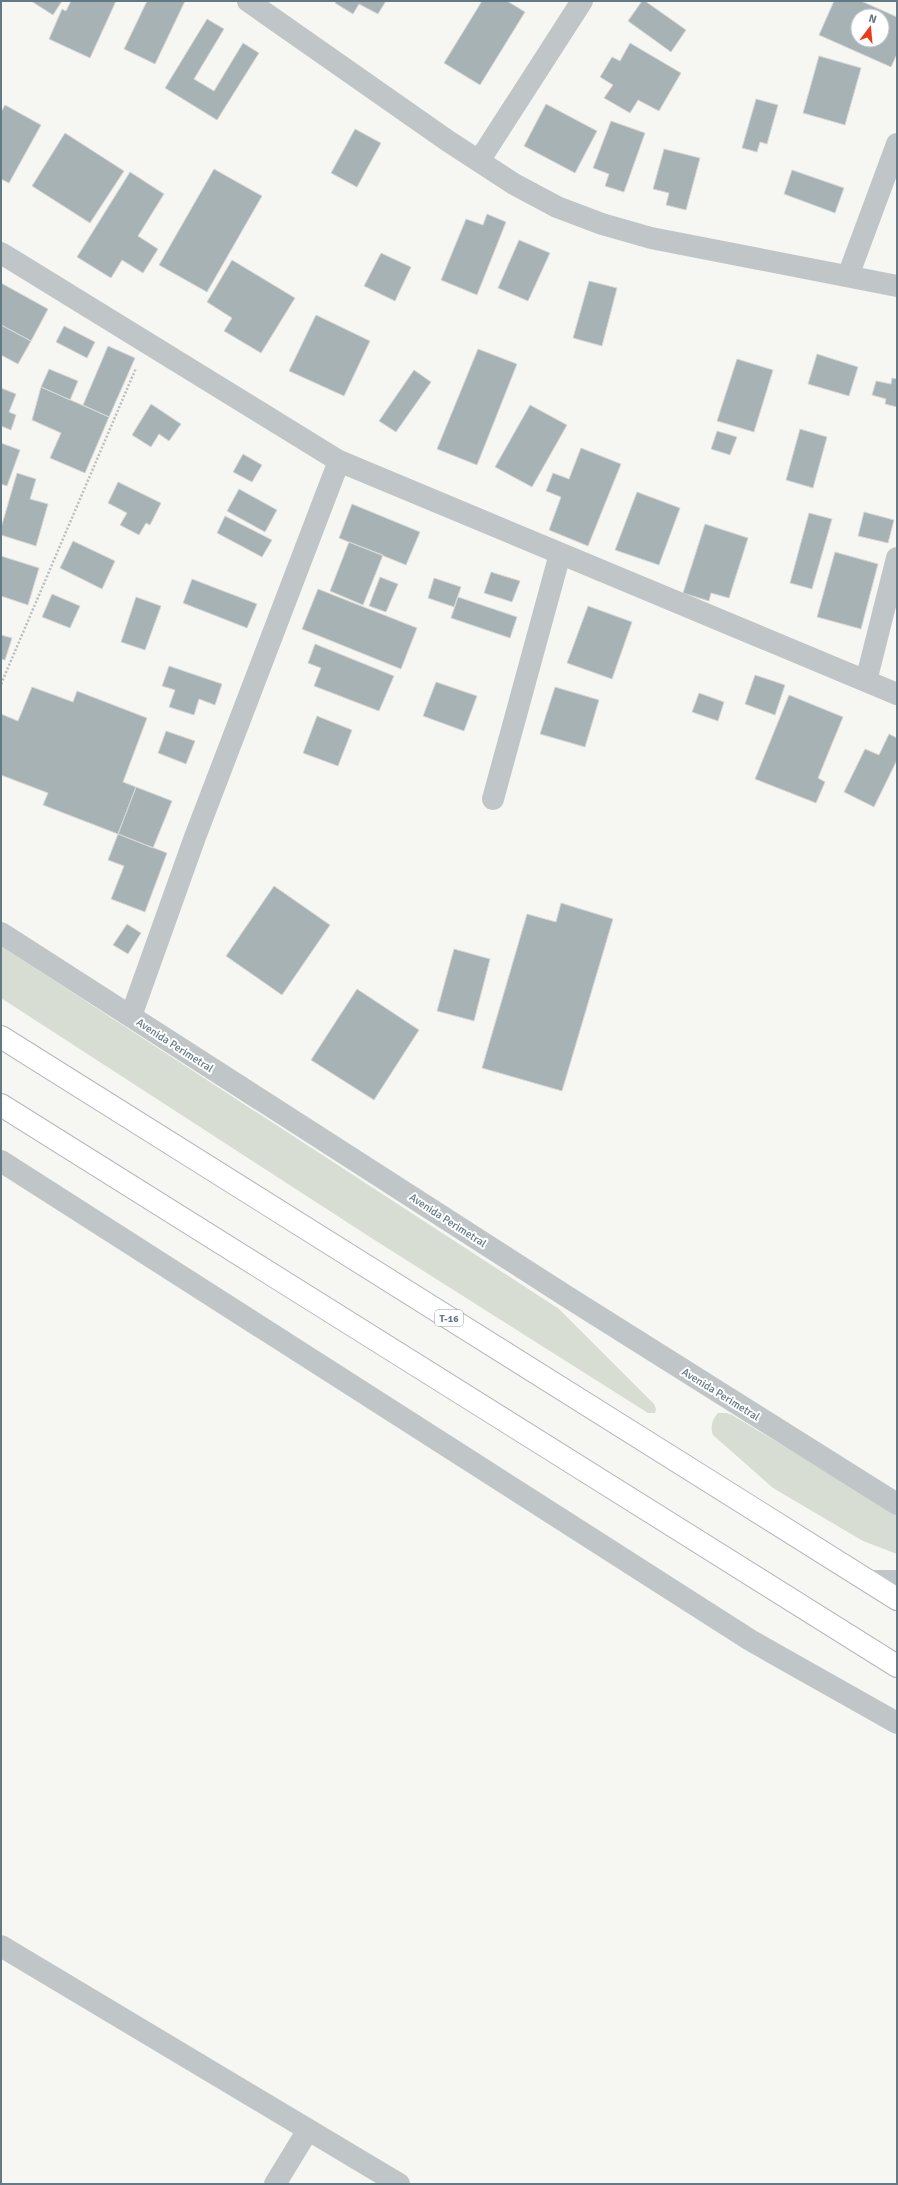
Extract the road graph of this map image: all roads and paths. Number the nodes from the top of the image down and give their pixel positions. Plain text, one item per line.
1 (248, 1) edge
2 (582, 1) edge
3 (897, 144) edge
4 (478, 161) junction
5 (1, 253) edge
6 (848, 276) junction
7 (897, 286) edge
8 (147, 342) junction
9 (339, 461) junction
10 (560, 554) junction
11 (897, 558) edge
12 (866, 681) junction
13 (1, 684) edge
14 (897, 694) edge
15 (493, 800) dead end
16 (1, 933) edge
17 (131, 1016) junction
18 (1, 1037) edge
19 (1, 1105) edge
20 (1, 1161) edge
21 (897, 1504) edge
22 (869, 1581) junction
23 (897, 1581) edge
24 (897, 1599) edge
25 (897, 1666) edge
26 (897, 1723) edge
27 (1, 1946) edge
28 (308, 2130) junction
29 (275, 2184) edge
30 (399, 2184) edge

1 - 4 street
2 - 4 street
3 - 6 street
4 - 6 street
5 - 8 street
6 - 7 street
8 - 9 street
8 - 13 path
9 - 10 street
9 - 17 street
10 - 12 street
10 - 15 street
11 - 12 street
12 - 14 street
16 - 17 street, Avenida Perimetral
17 - 21 street, Avenida Perimetral
18 - 22 highway, T-16
19 - 25 highway
20 - 26 street
22 - 23 street
22 - 24 highway, T-16
27 - 28 street
28 - 29 street
28 - 30 street

